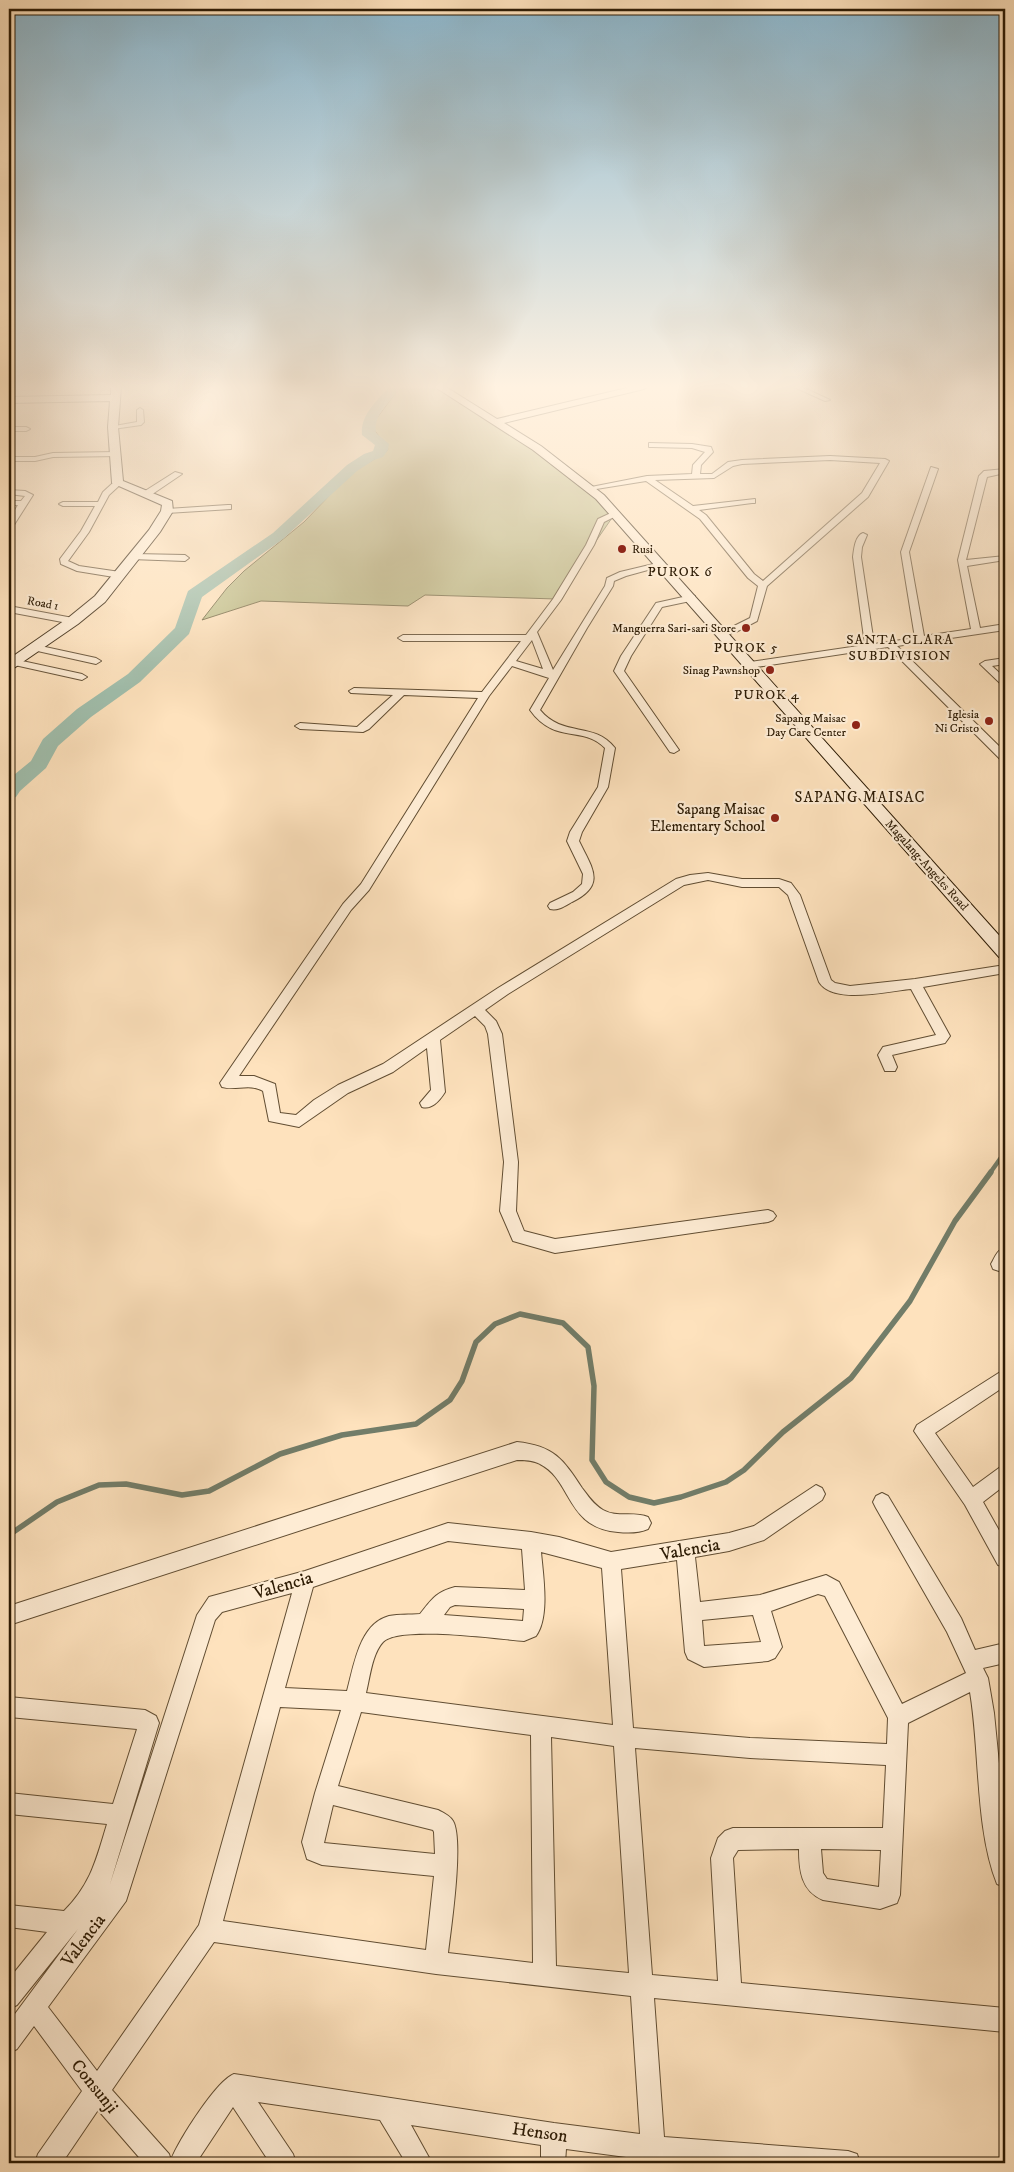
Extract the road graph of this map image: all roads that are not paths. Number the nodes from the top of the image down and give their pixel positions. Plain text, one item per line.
1 (111, 488) edge
2 (134, 488) edge
3 (155, 488) edge
4 (590, 488) edge
5 (662, 488) edge
6 (870, 488) edge
7 (928, 488) edge
8 (980, 488) edge
9 (9, 492) edge
10 (148, 493) junction
11 (752, 501) dead end
12 (9, 503) edge
13 (24, 503) junction
14 (63, 504) dead end
15 (100, 504) junction
16 (228, 508) dead end
17 (692, 509) junction
18 (167, 511) junction
19 (12, 514) edge
20 (616, 514) junction
21 (9, 525) edge
22 (71, 532) dead end
23 (85, 532) junction
24 (863, 536) dead end
25 (134, 557) junction
26 (185, 558) dead end
27 (1005, 558) edge
28 (962, 564) junction
29 (662, 565) junction
30 (120, 575) junction
31 (763, 585) junction
32 (692, 598) junction
33 (9, 609) edge
34 (73, 621) junction
35 (1005, 627) edge
36 (976, 631) junction
37 (721, 633) junction
38 (530, 635) junction
39 (403, 638) dead end
40 (920, 639) junction
41 (890, 644) junction
42 (870, 646) junction
43 (36, 648) junction
44 (96, 661) dead end
45 (1005, 661) edge
46 (510, 662) junction
47 (11, 663) edge
48 (750, 665) junction
49 (552, 676) junction
50 (82, 677) dead end
51 (1005, 683) edge
52 (354, 691) dead end
53 (400, 694) junction
54 (485, 695) junction
55 (300, 726) dead end
56 (674, 750) dead end
57 (1005, 758) edge
58 (554, 906) dead end
59 (1005, 953) edge
60 (1005, 969) edge
61 (915, 984) junction
62 (476, 1009) junction
63 (433, 1038) junction
64 (890, 1067) dead end
65 (428, 1104) dead end
66 (768, 1216) dead end
67 (1005, 1377) edge
68 (1005, 1474) edge
69 (816, 1494) dead end
70 (971, 1499) junction
71 (882, 1502) dead end
72 (642, 1523) dead end
73 (531, 1541) junction
74 (685, 1550) junction
75 (1005, 1558) edge
76 (611, 1561) junction
77 (304, 1580) junction
78 (533, 1600) junction
79 (760, 1604) junction
80 (692, 1612) junction
81 (9, 1616) edge
82 (425, 1623) junction
83 (1005, 1653) edge
84 (974, 1670) junction
85 (273, 1697) junction
86 (354, 1701) junction
87 (9, 1707) edge
88 (898, 1717) junction
89 (541, 1727) junction
90 (625, 1737) junction
91 (896, 1754) junction
92 (325, 1792) junction
93 (9, 1803) edge
94 (120, 1815) junction
95 (810, 1838) junction
96 (892, 1839) junction
97 (446, 1866) junction
98 (1005, 1876) edge
99 (9, 1916) edge
100 (68, 1923) junction
101 (209, 1930) junction
102 (436, 1963) junction
103 (545, 1976) junction
104 (643, 1986) junction
105 (730, 1994) junction
106 (9, 1996) edge
107 (33, 2006) junction
108 (1005, 2020) edge
109 (9, 2041) edge
110 (234, 2086) junction
111 (97, 2091) junction
112 (386, 2108) junction
113 (554, 2135) junction
114 (654, 2155) edge
115 (47, 2163) edge
116 (160, 2163) edge
117 (182, 2163) edge
118 (284, 2163) edge
119 (420, 2163) edge
120 (553, 2163) edge
121 (848, 2163) edge

1 - 15 street
2 - 10 main road
3 - 10 street
4 - 20 main road, Magalang-Angeles Road
5 - 17 street
6 - 31 street
7 - 40 street
8 - 28 street
9 - 13 street
10 - 18 main road
11 - 17 street
12 - 13 street
13 - 19 street
14 - 15 street
15 - 23 street
16 - 18 street
17 - 31 street
18 - 25 main road
19 - 21 street
20 - 29 main road, Magalang-Angeles Road
20 - 38 street
22 - 23 street
23 - 30 street
24 - 42 street
25 - 26 street
25 - 30 main road
27 - 28 street
28 - 36 street
29 - 32 main road, Magalang-Angeles Road
29 - 49 street
30 - 34 main road
31 - 37 street
32 - 37 main road, Magalang-Angeles Road
32 - 56 street
33 - 34 street, Road 1
34 - 43 main road
35 - 36 street
36 - 40 street
37 - 48 main road, Magalang-Angeles Road
38 - 39 street
38 - 46 street
38 - 49 street
40 - 41 street
41 - 42 street
41 - 57 street
42 - 48 street
43 - 44 street
43 - 47 main road
45 - 51 street
46 - 49 street
46 - 54 street
47 - 50 street
48 - 59 main road, Magalang-Angeles Road
49 - 58 street
52 - 53 street
53 - 54 street
53 - 55 street
54 - 63 street
60 - 61 street
61 - 62 street
61 - 64 street
62 - 63 street
62 - 66 street
63 - 65 street
67 - 70 street
68 - 70 street
69 - 74 street, Valencia
70 - 75 street
71 - 84 street
72 - 81 street
73 - 76 street, Valencia
73 - 77 street, Valencia
73 - 78 street
74 - 76 street, Valencia
74 - 80 street
76 - 90 street
77 - 85 street
77 - 107 street, Valencia
78 - 82 street
78 - 82 street
79 - 80 street
79 - 80 street
79 - 88 street
82 - 86 street
83 - 84 street
84 - 88 street
84 - 98 street
85 - 86 street
85 - 101 street
86 - 89 street
86 - 92 street
87 - 94 street
88 - 91 street
89 - 90 street
89 - 103 street
90 - 91 street
90 - 104 street
91 - 96 street
92 - 97 street
92 - 97 street
93 - 94 street
94 - 100 street
95 - 96 street
95 - 96 street
95 - 105 street
97 - 102 street
99 - 100 street
100 - 106 street
101 - 102 street
101 - 111 street
102 - 103 street
103 - 104 street
104 - 105 street
104 - 114 street
105 - 108 street
107 - 109 street, Valencia
107 - 111 street, Consunji
110 - 112 street, Henson
110 - 117 street
110 - 118 street
111 - 115 street
111 - 116 street, Consunji
112 - 113 street, Henson
112 - 119 street
113 - 114 street, Henson
113 - 120 street
114 - 121 street, Henson

